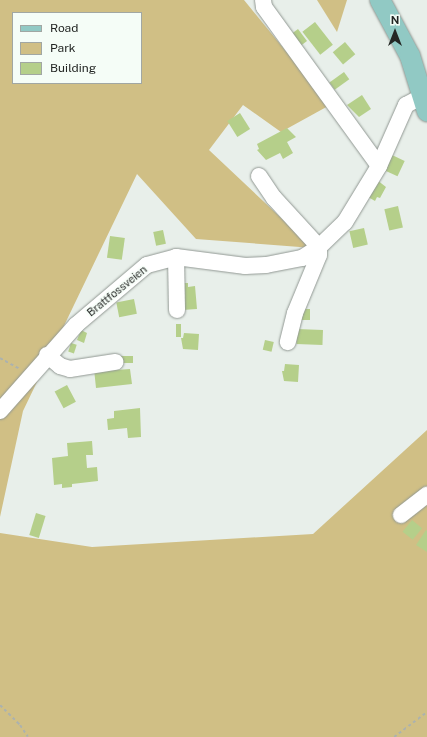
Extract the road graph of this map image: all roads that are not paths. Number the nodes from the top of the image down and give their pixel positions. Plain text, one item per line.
1 (263, 0) edge
2 (380, 0) edge
3 (425, 104) edge
4 (379, 166) junction
5 (259, 176) dead end
6 (319, 247) junction
7 (176, 257) junction
8 (177, 310) dead end
9 (288, 342) dead end
10 (47, 355) junction
11 (115, 362) dead end
12 (0, 411) edge
13 (427, 495) edge
14 (401, 515) dead end

1 - 4 street
2 - 3 main road
3 - 4 street, Brattfossveien
4 - 6 street, Brattfossveien
5 - 6 street
6 - 7 street, Brattfossveien
6 - 9 street
7 - 8 street
7 - 10 street, Brattfossveien
10 - 11 street
10 - 12 street, Brattfossveien
13 - 14 street

